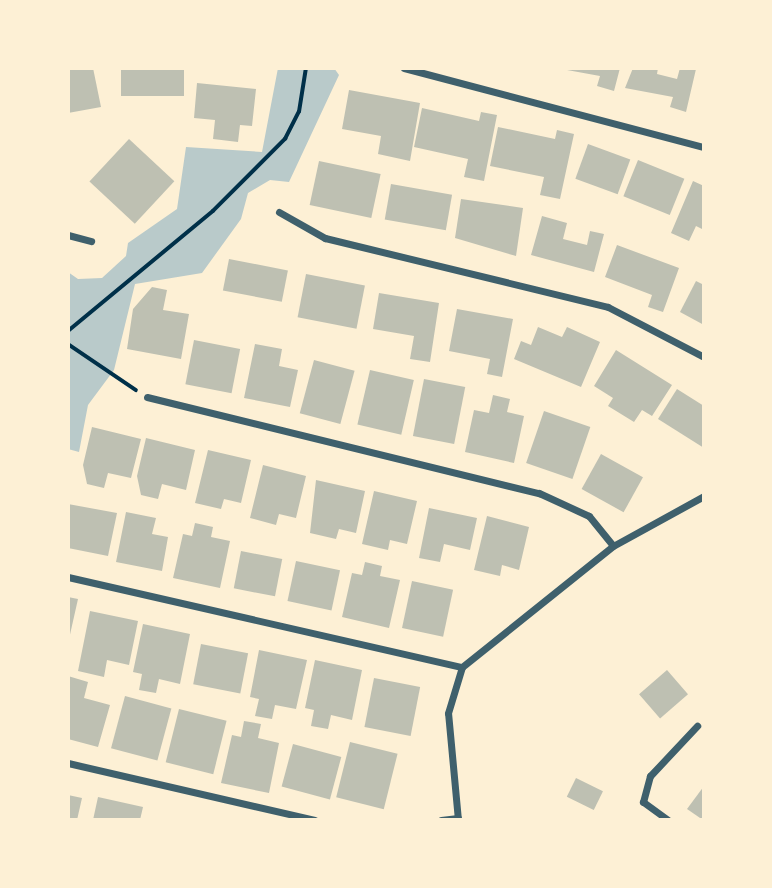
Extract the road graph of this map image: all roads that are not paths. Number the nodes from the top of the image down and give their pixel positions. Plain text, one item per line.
1 (404, 68) edge
2 (704, 147) edge
3 (279, 212) dead end
4 (68, 235) edge
5 (92, 241) dead end
6 (704, 357) edge
7 (147, 397) road end
8 (704, 496) edge
9 (613, 546) junction
10 (68, 577) edge
11 (462, 667) junction
12 (697, 726) dead end
13 (68, 763) edge
14 (458, 819) edge
15 (314, 820) edge
16 (441, 820) edge
17 (668, 820) edge

1 - 2 street
3 - 6 street
4 - 5 street
7 - 9 street
8 - 9 street
9 - 11 street
10 - 11 street
11 - 14 street
12 - 17 street
13 - 15 street
14 - 16 street

